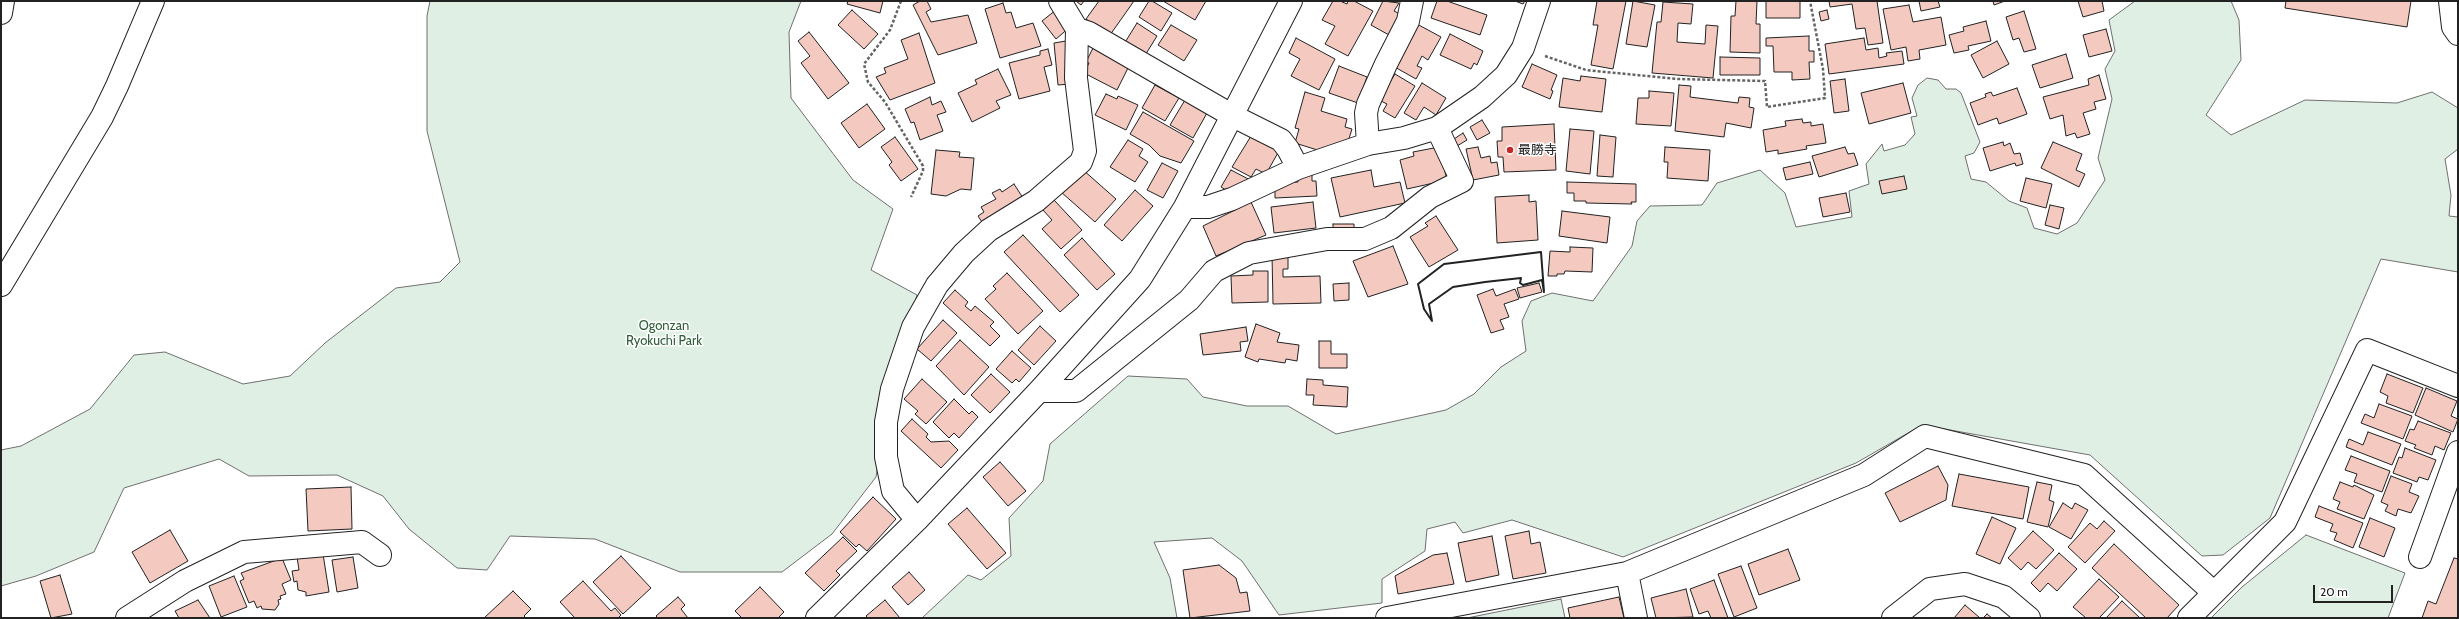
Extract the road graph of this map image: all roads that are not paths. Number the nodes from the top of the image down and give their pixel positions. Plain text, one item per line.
1 (3, 1) edge
2 (153, 1) edge
3 (1060, 1) edge
4 (1290, 1) edge
5 (1412, 1) edge
6 (1539, 1) edge
7 (2450, 1) edge
8 (1, 12) edge
9 (1077, 29) junction
10 (2458, 34) edge
11 (1233, 116) junction
12 (1437, 128) junction
13 (1368, 144) junction
14 (1298, 168) junction
15 (1185, 207) junction
16 (1, 285) edge
17 (2458, 386) edge
18 (1038, 391) junction
19 (2458, 452) edge
20 (917, 520) junction
21 (380, 555) dead end
22 (2420, 557) dead end
23 (1627, 573) junction
24 (2213, 592) junction
25 (127, 618) edge
26 (817, 618) edge
27 (1387, 618) edge
28 (1636, 618) edge
29 (1893, 618) edge
30 (2029, 618) edge
31 (2189, 618) edge

1 - 8 street
2 - 16 street
3 - 9 street
4 - 11 street
5 - 13 street
6 - 12 street
7 - 10 street
9 - 11 street
9 - 20 street
11 - 14 street
11 - 15 street
12 - 13 street
12 - 18 street
13 - 14 street
14 - 15 street
15 - 18 street
17 - 24 street
18 - 20 street
19 - 22 street
20 - 26 street
21 - 25 street
23 - 24 street
23 - 27 street
23 - 28 street
24 - 31 street
29 - 30 street

